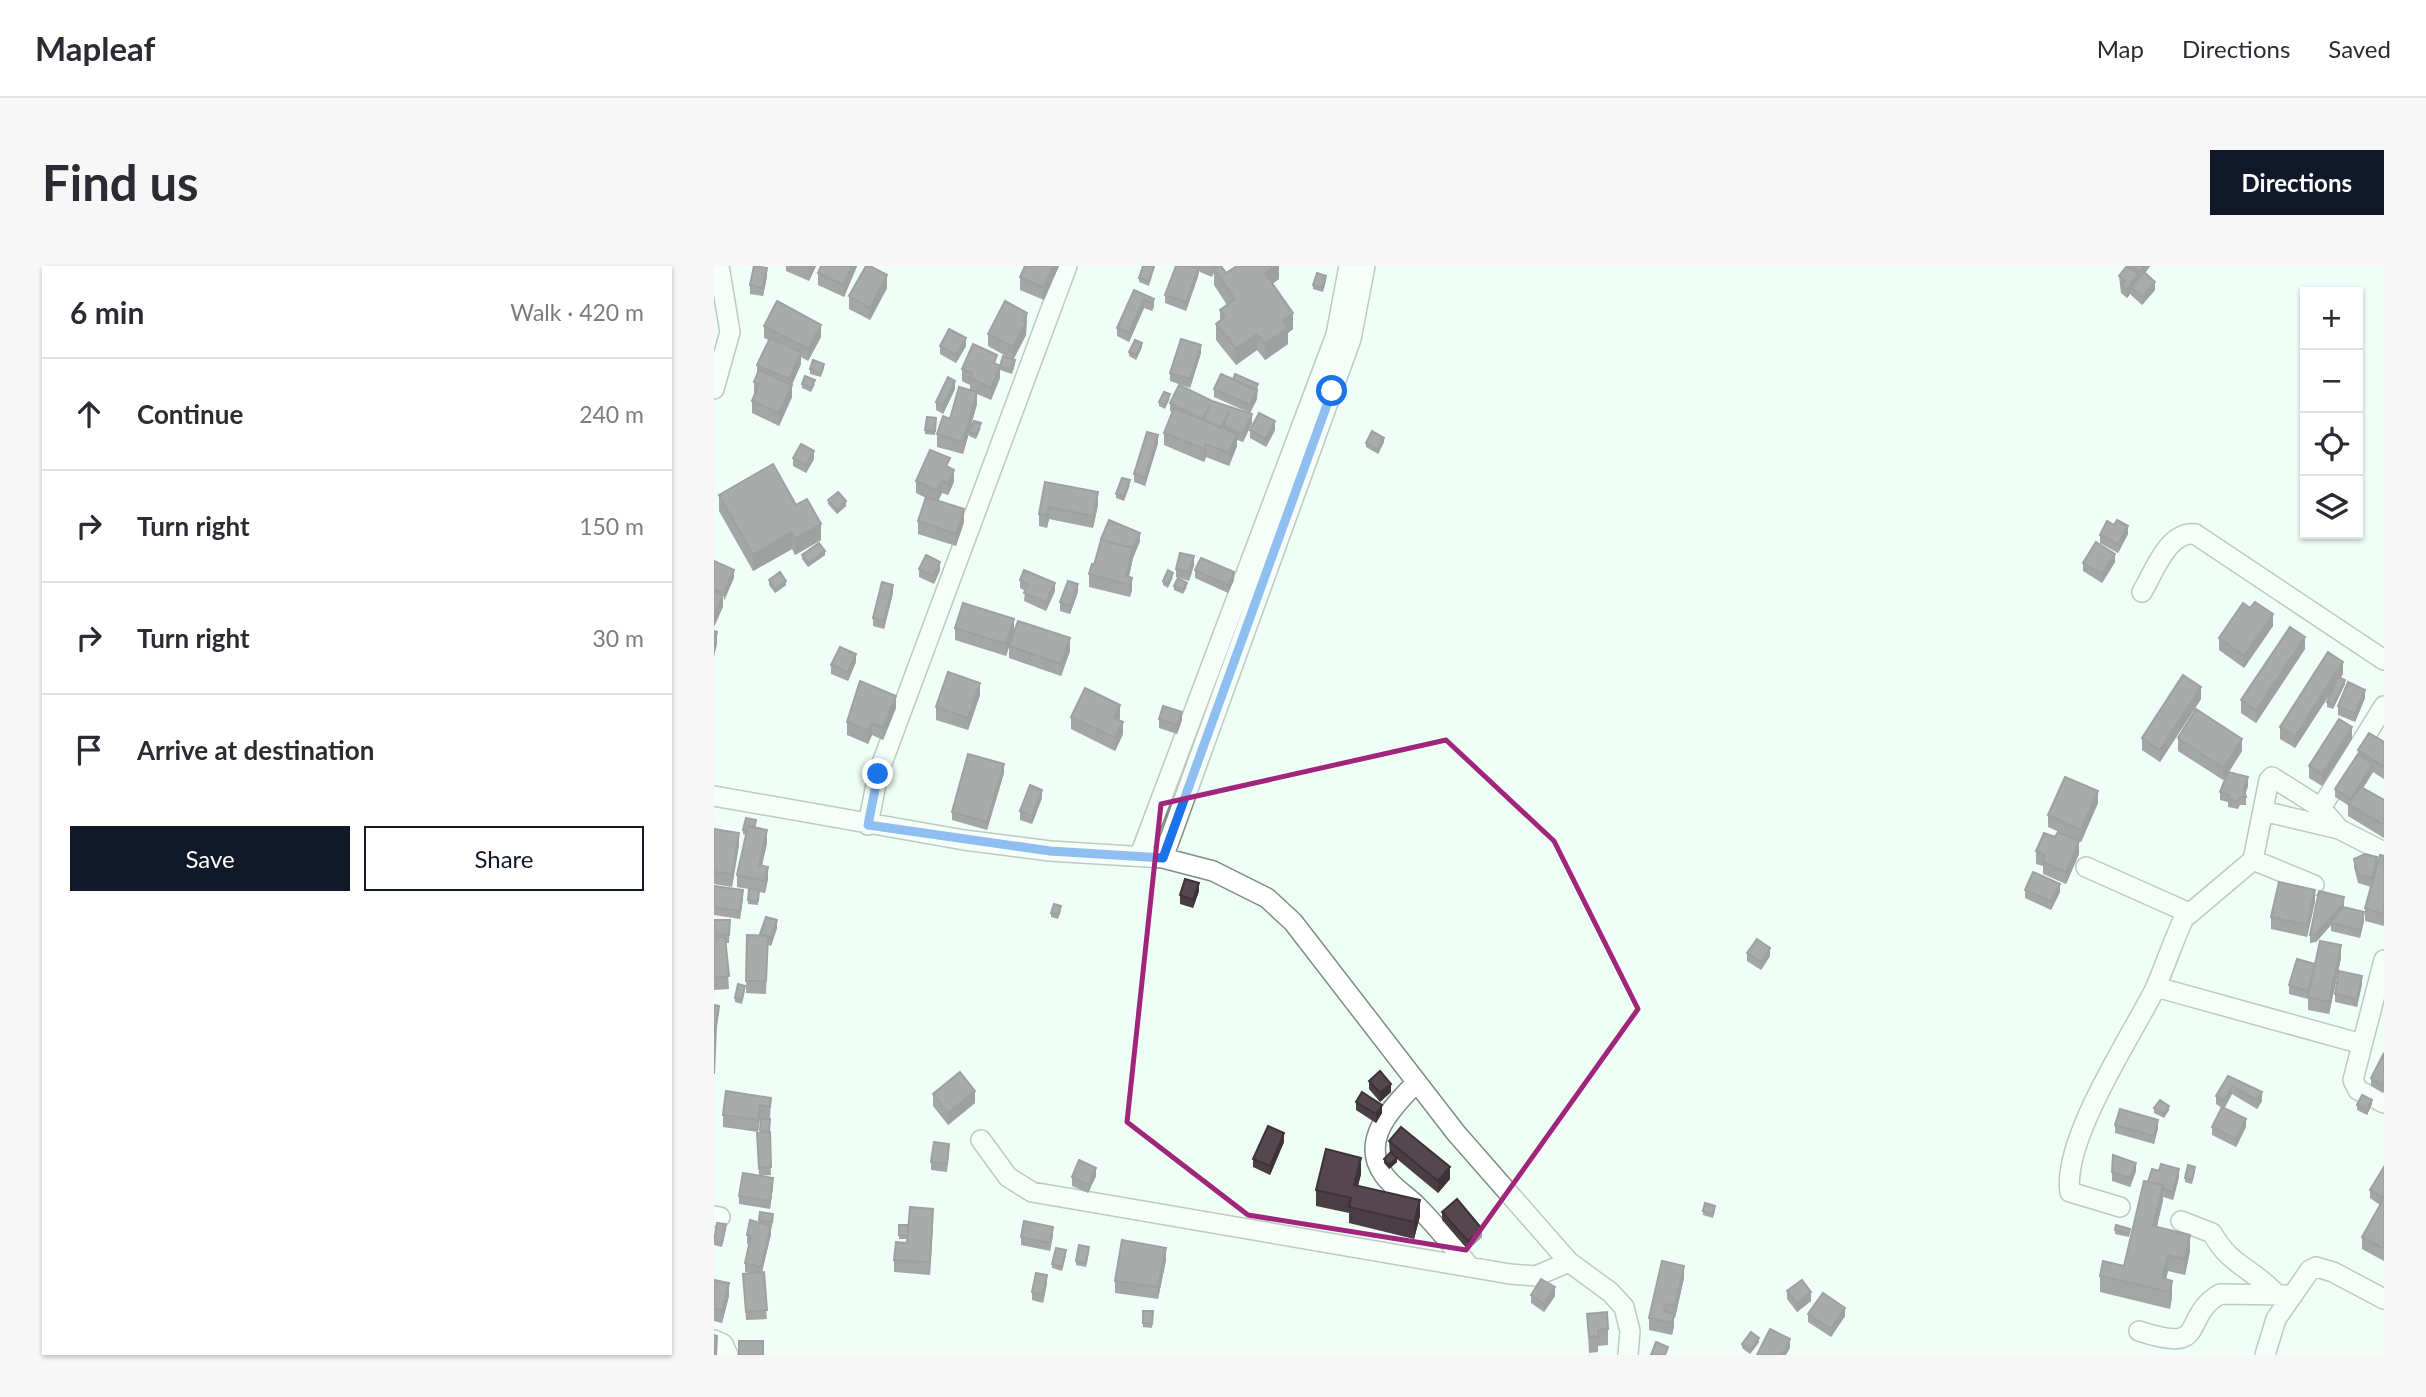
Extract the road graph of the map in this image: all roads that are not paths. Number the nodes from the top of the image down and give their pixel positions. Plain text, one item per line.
1 (719, 266) edge
2 (1067, 266) edge
3 (1349, 266) edge
4 (1365, 266) edge
5 (714, 389) edge
6 (2142, 592) dead end
7 (2384, 660) edge
8 (2384, 706) edge
9 (714, 796) edge
10 (2321, 808) junction
11 (2263, 811) junction
12 (868, 825) junction
13 (2339, 829) junction
14 (2384, 852) edge
15 (1140, 855) junction
16 (1163, 858) junction
17 (2253, 860) junction
18 (2086, 867) dead end
19 (2314, 886) dead end
20 (2187, 912) junction
21 (2384, 960) edge
22 (2156, 987) junction
23 (2362, 1044) junction
24 (1416, 1083) junction
25 (2384, 1104) edge
26 (981, 1140) dead end
27 (2120, 1207) dead end
28 (2181, 1221) dead end
29 (1569, 1262) junction
30 (1469, 1266) junction
31 (2285, 1295) junction
32 (2384, 1299) edge
33 (2139, 1331) dead end
34 (714, 1339) edge
35 (728, 1355) edge
36 (1628, 1355) edge
37 (2265, 1355) edge

1 - 5 street
2 - 12 street
3 - 15 street
4 - 16 street
6 - 7 street
8 - 10 street
9 - 12 street
10 - 11 street
10 - 13 street
11 - 13 street
11 - 17 street
12 - 15 street
13 - 14 street
15 - 16 street
16 - 24 street
17 - 19 street
17 - 20 street
18 - 20 street
20 - 22 street
21 - 23 street
22 - 23 street
22 - 27 street
23 - 25 street
24 - 29 street
24 - 30 street
26 - 30 street
28 - 31 street
29 - 30 street
29 - 36 street
31 - 32 street
31 - 33 street
31 - 37 street
34 - 35 street

